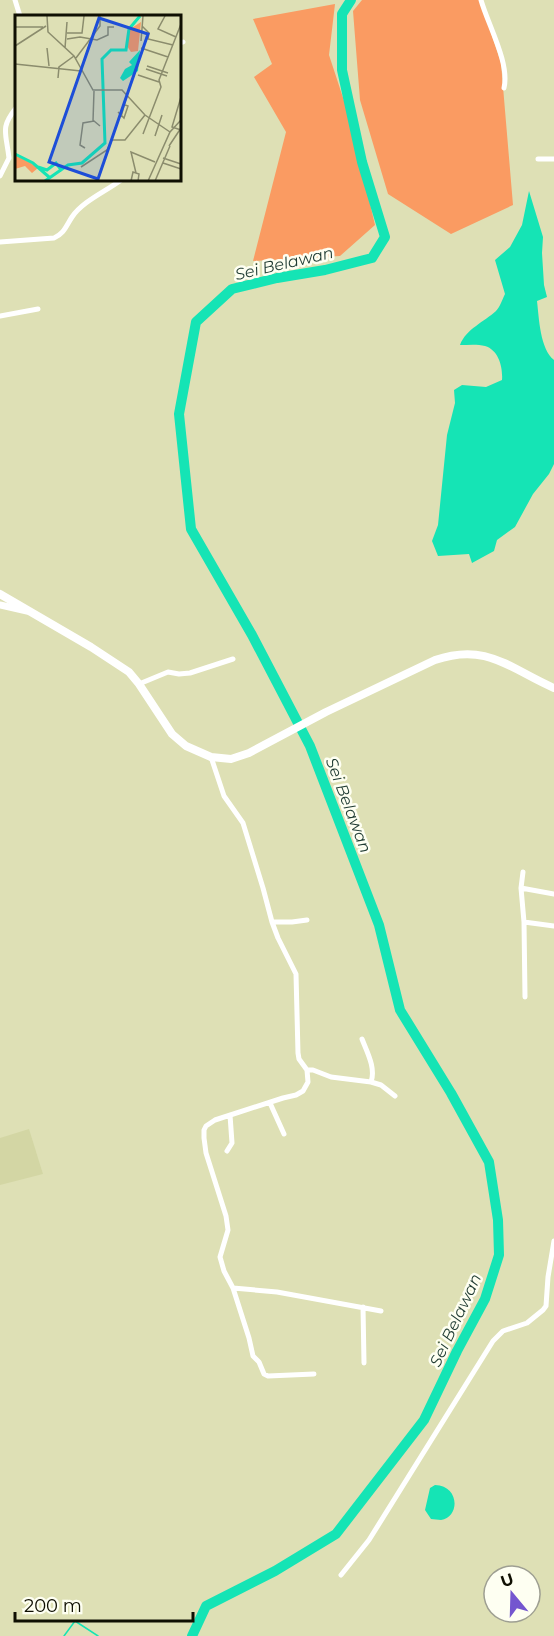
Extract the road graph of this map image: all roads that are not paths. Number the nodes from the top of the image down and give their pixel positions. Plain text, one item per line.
1 (15, 0) edge
2 (481, 0) edge
3 (20, 15) edge
4 (504, 88) dead end
5 (15, 109) edge
6 (538, 159) dead end
7 (554, 159) edge
8 (0, 177) edge
9 (118, 182) edge
10 (0, 242) edge
11 (38, 309) dead end
12 (0, 316) edge
13 (0, 594) edge
14 (0, 605) edge
15 (28, 612) junction
16 (233, 659) dead end
17 (139, 684) junction
18 (554, 688) edge
19 (211, 757) junction
20 (523, 872) dead end
21 (521, 888) junction
22 (554, 894) edge
23 (307, 920) dead end
24 (272, 922) junction
25 (524, 922) junction
26 (554, 926) edge
27 (525, 997) dead end
28 (362, 1039) dead end
29 (307, 1070) junction
30 (371, 1082) junction
31 (395, 1096) dead end
32 (270, 1103) junction
33 (230, 1116) junction
34 (284, 1134) dead end
35 (227, 1151) dead end
36 (554, 1241) edge
37 (233, 1288) junction
38 (363, 1307) junction
39 (381, 1311) dead end
40 (364, 1364) dead end
41 (314, 1374) dead end
42 (341, 1575) dead end

1 - 3 street
2 - 4 street
5 - 8 street
6 - 7 street
9 - 10 street
11 - 12 street
13 - 15 main road
14 - 15 street
15 - 17 main road
16 - 17 street
17 - 19 main road
18 - 19 main road
19 - 24 street
20 - 21 street
21 - 22 street
21 - 25 street
23 - 24 street
24 - 29 street
25 - 26 street
25 - 27 street
28 - 30 street
29 - 30 street
29 - 32 street
30 - 31 street
32 - 33 street
32 - 34 street
33 - 35 street
33 - 37 street
36 - 42 street
37 - 38 street
37 - 41 street
38 - 39 street
38 - 40 street

